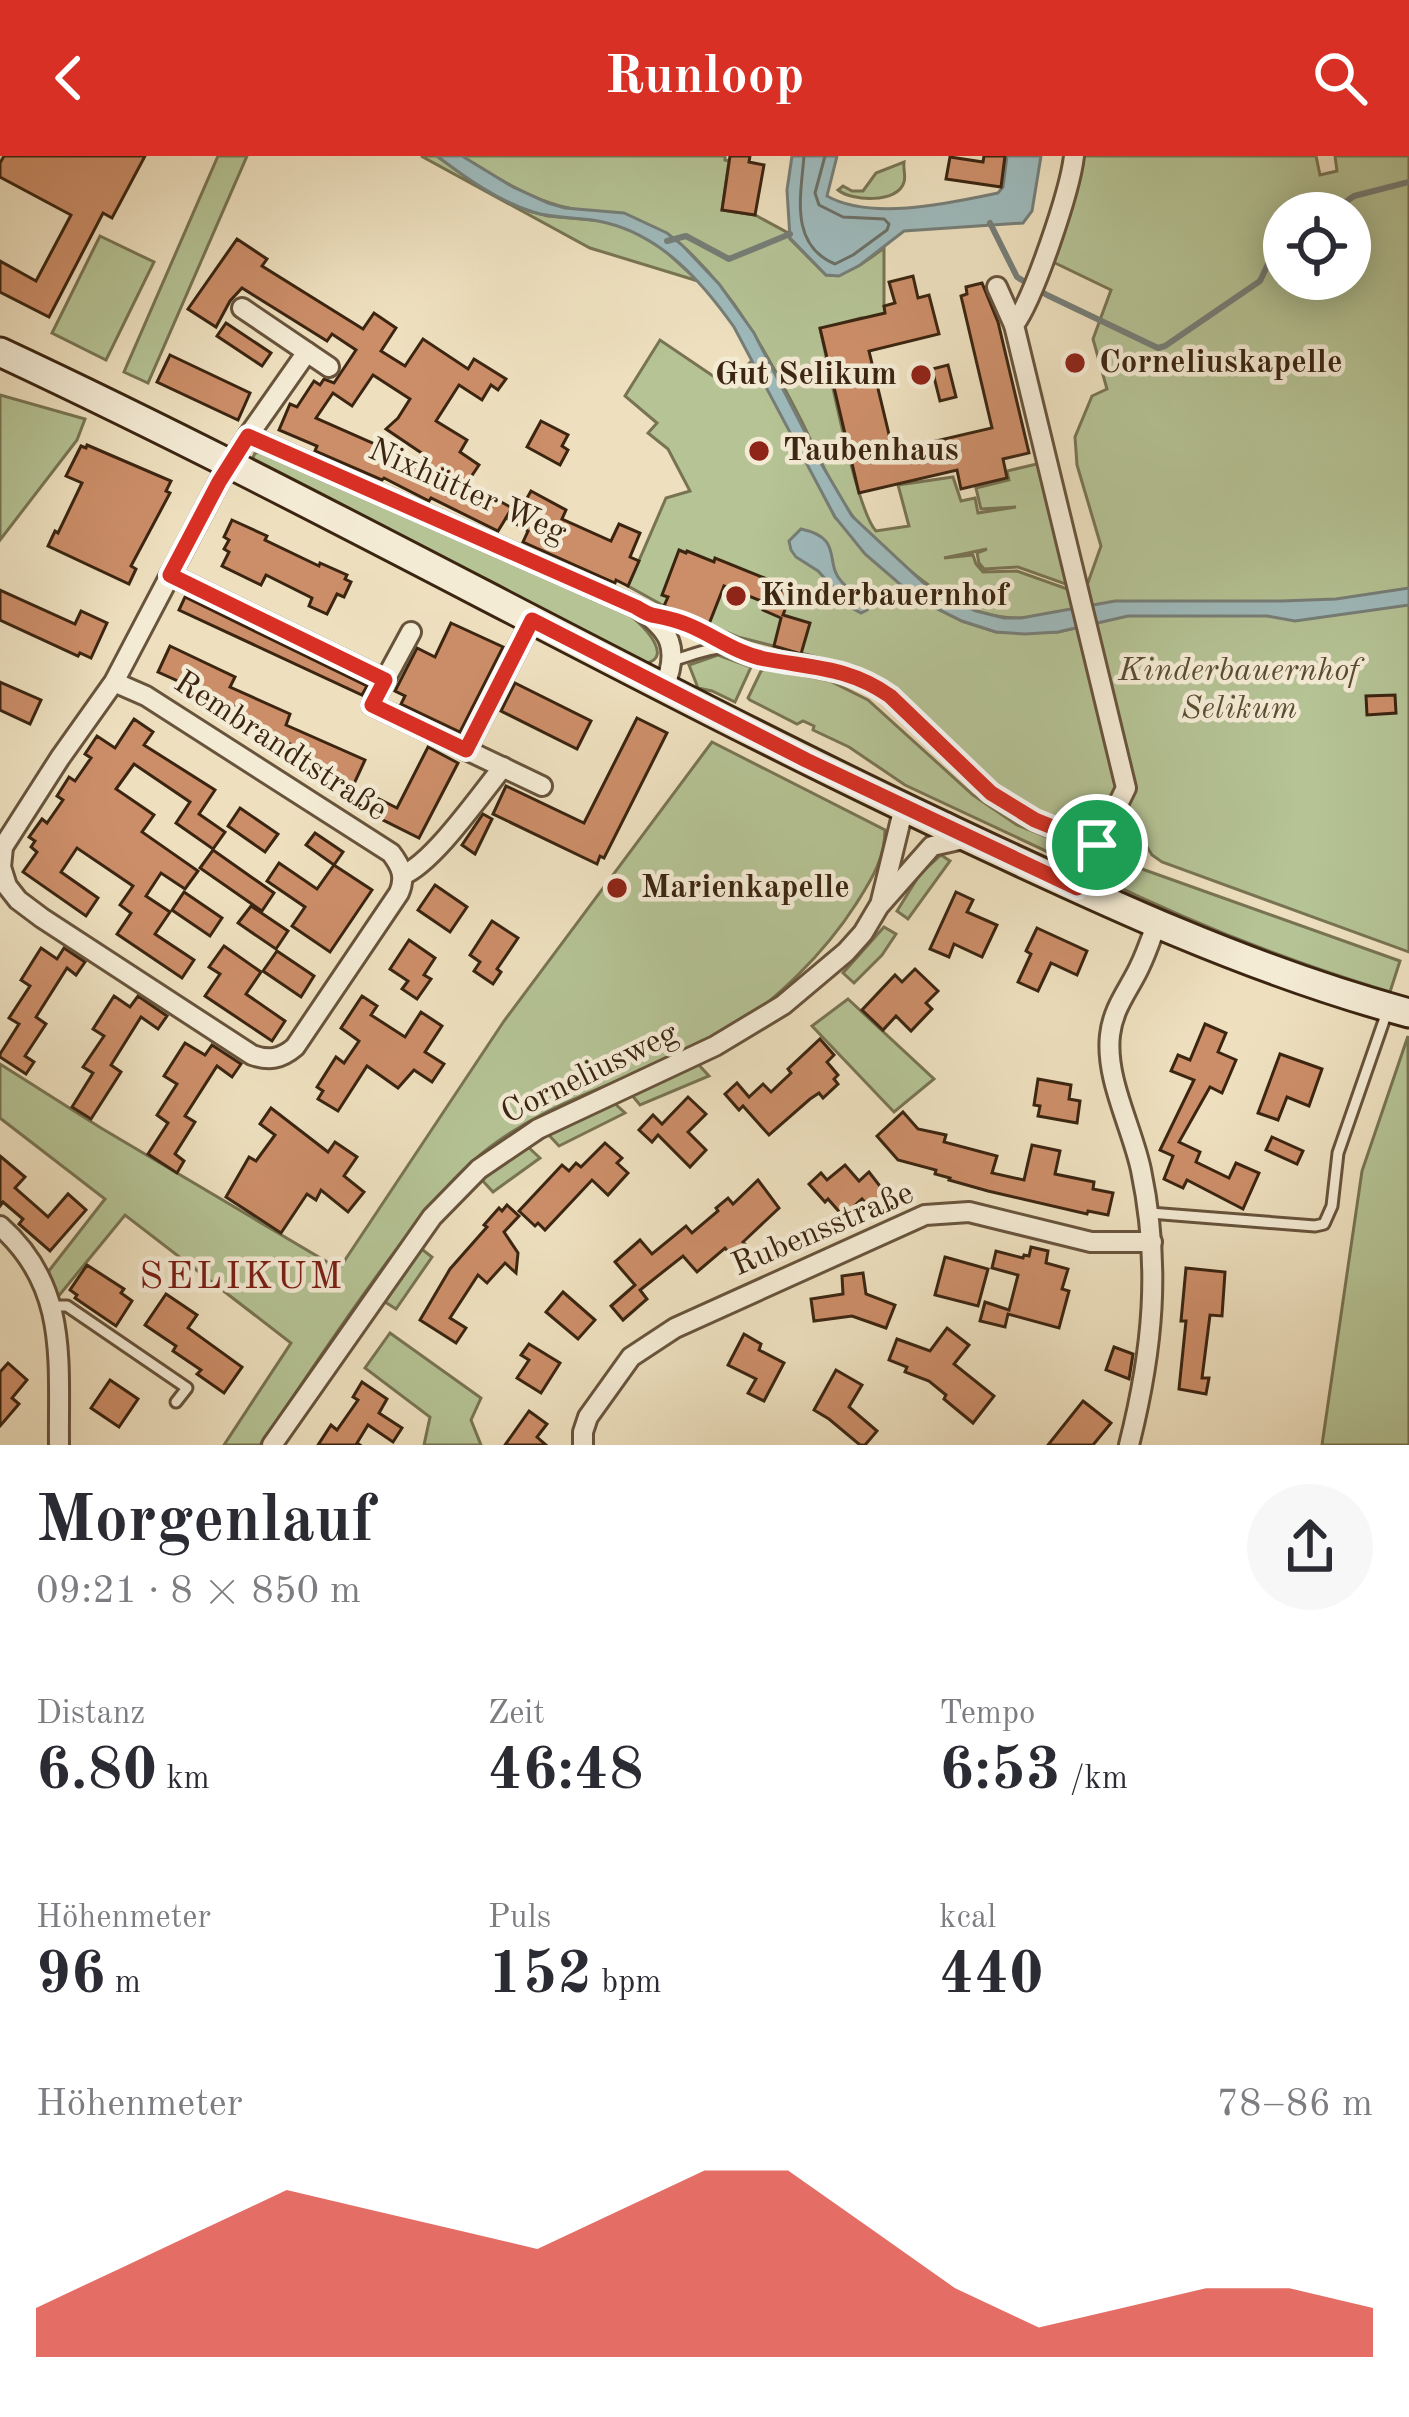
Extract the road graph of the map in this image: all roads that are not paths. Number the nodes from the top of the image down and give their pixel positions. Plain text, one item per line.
1 (1074, 156) edge
2 (997, 287) dead end
3 (242, 308) dead end
4 (1014, 325) junction
5 (0, 352) edge
6 (307, 352) junction
7 (329, 367) dead end
8 (248, 436) junction
9 (230, 464) junction
10 (170, 575) junction
11 (654, 619) junction
12 (532, 620) junction
13 (411, 632) dead end
14 (727, 647) junction
15 (674, 660) junction
16 (385, 680) junction
17 (114, 682) junction
18 (664, 688) junction
19 (466, 750) junction
20 (503, 767) junction
21 (542, 786) dead end
22 (904, 807) junction
23 (969, 838) junction
24 (1097, 845) junction
25 (403, 874) junction
26 (1077, 888) junction
27 (879, 905) junction
28 (1156, 925) junction
29 (1399, 1010) edge
30 (1150, 1213) junction
31 (0, 1226) edge
32 (1152, 1242) junction
33 (50, 1306) junction
34 (176, 1402) dead end
35 (58, 1445) edge
36 (272, 1445) edge
37 (583, 1445) edge
38 (1129, 1445) edge

1 - 4 street
2 - 4 street
3 - 6 street
4 - 24 street
5 - 9 main road
6 - 7 street
6 - 8 street
8 - 9 street
8 - 11 street, Nixhütter Weg
9 - 10 street
9 - 12 main road
10 - 16 street
10 - 17 street
11 - 14 lane, Nixhütter Weg
11 - 15 street
12 - 18 main road
12 - 19 street
13 - 16 street
14 - 15 lane, Nixhütter Weg
14 - 24 lane, Nixhütter Weg
15 - 18 street
16 - 19 street
17 - 25 street, Rembrandtstraße
17 - 25 street
18 - 22 main road
19 - 20 street
20 - 21 street
20 - 25 street
22 - 23 main road
22 - 27 street, Corneliusweg
23 - 26 main road
23 - 27 street, Corneliusweg
24 - 26 street
26 - 28 main road
27 - 36 street, Corneliusweg
28 - 29 main road
28 - 30 street
29 - 30 lane
30 - 32 street
31 - 33 street
32 - 37 street, Rubensstraße
32 - 38 street
33 - 34 lane
33 - 35 street

